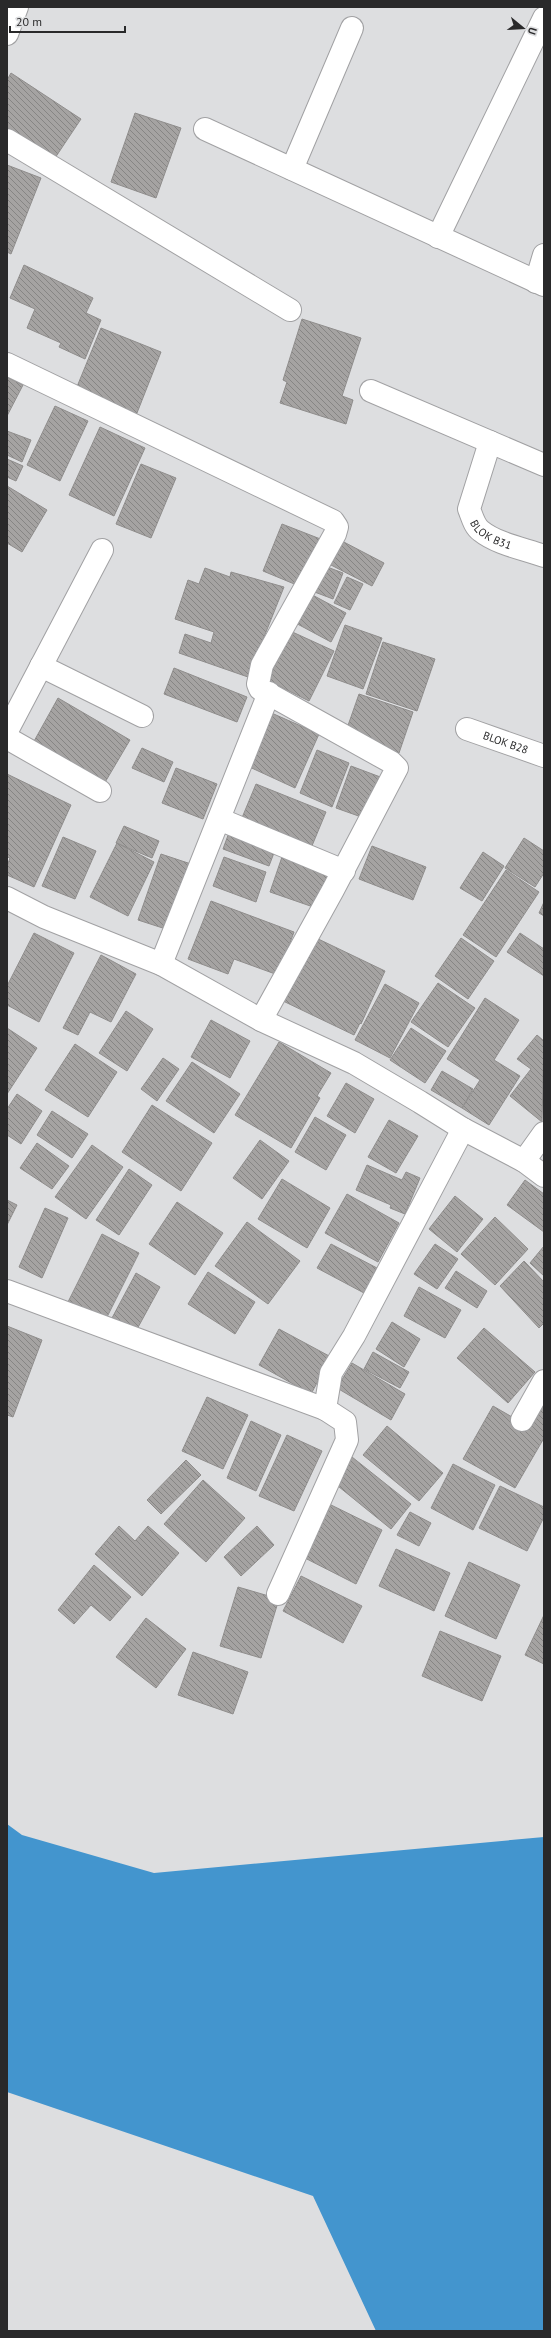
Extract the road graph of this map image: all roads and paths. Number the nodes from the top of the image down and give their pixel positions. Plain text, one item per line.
1 (17, 7) edge
2 (544, 18) edge
3 (352, 28) dead end
4 (7, 34) edge
5 (205, 129) dead end
6 (7, 140) edge
7 (292, 169) junction
8 (438, 237) junction
9 (544, 255) edge
10 (540, 284) edge
11 (290, 310) dead end
12 (7, 364) edge
13 (371, 391) dead end
14 (490, 442) junction
15 (544, 465) edge
16 (102, 550) dead end
17 (544, 556) edge
18 (41, 666) junction
19 (269, 693) junction
20 (142, 716) dead end
21 (467, 729) dead end
22 (7, 731) edge
23 (7, 738) edge
24 (544, 756) edge
25 (100, 791) dead end
26 (219, 819) junction
27 (344, 871) junction
28 (7, 898) edge
29 (161, 964) junction
30 (261, 1020) junction
31 (462, 1129) junction
32 (544, 1133) edge
33 (524, 1161) junction
34 (544, 1176) edge
35 (7, 1291) edge
36 (544, 1382) edge
37 (325, 1410) junction
38 (522, 1420) dead end
39 (278, 1594) dead end

1 - 4 street
2 - 8 street
3 - 7 street
5 - 7 street
6 - 11 street
7 - 8 street
8 - 10 street
9 - 10 street
12 - 19 street
13 - 14 street
14 - 15 street
14 - 17 street, BLOK B31
16 - 18 street
18 - 20 street
18 - 22 street
19 - 26 street
19 - 27 street
21 - 24 street, BLOK B28
23 - 25 street
26 - 27 street
26 - 29 street
27 - 30 street
28 - 29 street
29 - 30 street
30 - 31 street
31 - 33 street
31 - 37 street
32 - 33 street
33 - 34 street
35 - 37 street
36 - 38 street
37 - 39 street

